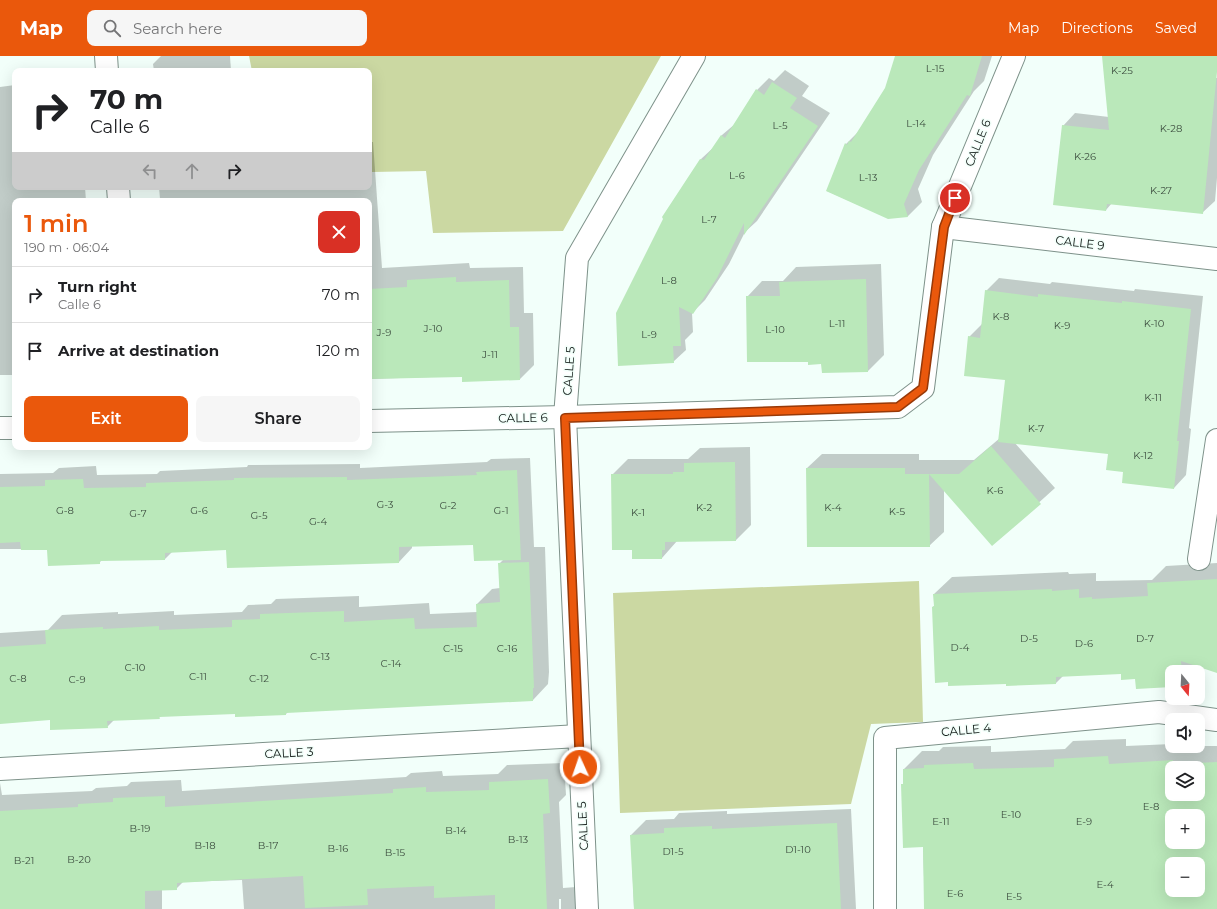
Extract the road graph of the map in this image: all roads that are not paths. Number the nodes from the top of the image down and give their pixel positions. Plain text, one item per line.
1 (106, 56) edge
2 (694, 56) edge
3 (1014, 56) edge
4 (107, 68) edge
5 (944, 227) junction
6 (1217, 259) edge
7 (565, 418) junction
8 (372, 421) edge
9 (0, 428) edge
10 (12, 428) edge
11 (1217, 440) edge
12 (1199, 559) dead end
13 (1217, 720) edge
14 (579, 736) junction
15 (0, 769) edge
16 (587, 909) edge
17 (885, 909) edge

1 - 4 street
2 - 7 street, CALLE 5
3 - 5 street, CALLE 6
5 - 6 street, CALLE 9
5 - 7 street, CALLE 6
7 - 8 street, CALLE 6
7 - 14 street, CALLE 5
9 - 10 street
11 - 12 street
13 - 17 street, CALLE 4
14 - 15 street, CALLE 3
14 - 16 street, CALLE 5

